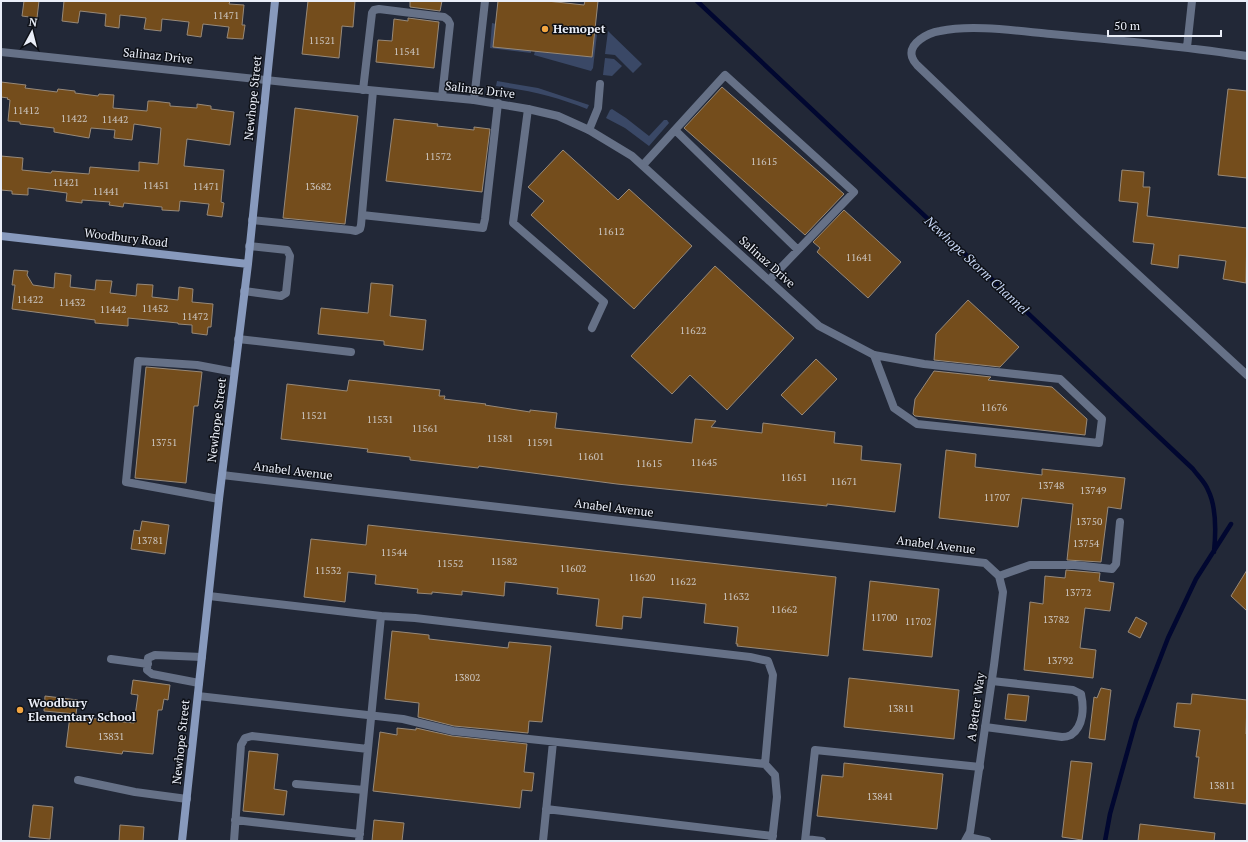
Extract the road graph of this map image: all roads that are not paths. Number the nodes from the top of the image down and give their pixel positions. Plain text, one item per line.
1 (275, 1) edge
2 (485, 1) edge
3 (1192, 1) edge
4 (1186, 47) junction
5 (1, 52) edge
6 (1247, 56) edge
7 (267, 80) junction
8 (600, 84) dead end
9 (363, 90) junction
10 (373, 90) junction
11 (442, 97) junction
12 (474, 100) junction
13 (498, 103) junction
14 (528, 109) junction
15 (590, 130) junction
16 (675, 130) junction
17 (643, 165) junction
18 (362, 215) junction
19 (252, 220) junction
20 (1, 236) edge
21 (249, 246) junction
22 (798, 250) junction
23 (248, 264) junction
24 (769, 280) junction
25 (244, 291) junction
26 (592, 328) dead end
27 (238, 339) junction
28 (350, 352) dead end
29 (874, 355) junction
30 (234, 372) junction
31 (1247, 374) edge
32 (222, 475) junction
33 (219, 499) junction
34 (1120, 522) dead end
35 (999, 576) junction
36 (209, 596) junction
37 (381, 616) junction
38 (202, 656) junction
39 (111, 659) dead end
40 (148, 664) junction
41 (992, 681) junction
42 (199, 684) junction
43 (198, 696) junction
44 (371, 716) junction
45 (985, 727) junction
46 (553, 742) junction
47 (368, 749) junction
48 (765, 764) junction
49 (980, 767) junction
50 (78, 780) dead end
51 (296, 784) dead end
52 (364, 790) junction
53 (187, 799) junction
54 (546, 809) junction
55 (235, 820) junction
56 (360, 838) edge
57 (773, 839) edge
58 (966, 839) edge
59 (805, 840) edge
60 (182, 841) edge
61 (234, 841) edge
62 (543, 841) edge
63 (822, 841) edge
64 (987, 841) edge

1 - 7 street, Newhope Street
2 - 12 street
3 - 4 street
4 - 6 street
4 - 31 street
5 - 7 street, Salinaz Drive
7 - 9 street, Salinaz Drive
7 - 19 street, Newhope Street
8 - 15 street
9 - 10 street, Salinaz Drive
9 - 11 street
10 - 11 street, Salinaz Drive
10 - 18 street
11 - 12 street, Salinaz Drive
12 - 13 street, Salinaz Drive
13 - 14 street, Salinaz Drive
13 - 18 street
14 - 15 street, Salinaz Drive
14 - 26 street
15 - 17 street, Salinaz Drive
16 - 17 street
16 - 22 street
16 - 22 street
17 - 24 street, Salinaz Drive
18 - 19 street
19 - 21 street, Newhope Street
20 - 23 street, Woodbury Road
21 - 23 street, Newhope Street
21 - 25 street
22 - 24 street
23 - 25 street, Newhope Street
24 - 29 street, Salinaz Drive
25 - 27 street, Newhope Street
27 - 28 street
27 - 30 street, Newhope Street
29 - 29 street, Salinaz Drive
30 - 32 street, Newhope Street
30 - 33 street
32 - 33 street, Newhope Street
32 - 35 street, Anabel Avenue
33 - 36 street, Newhope Street
34 - 35 street
35 - 41 street, A Better Way
36 - 37 street
36 - 38 street, Newhope Street
37 - 44 street
37 - 48 street
38 - 40 street
38 - 42 street, Newhope Street
39 - 40 street
40 - 42 street
41 - 45 street, A Better Way
41 - 45 street
42 - 43 street, Newhope Street
43 - 44 street
43 - 53 street, Newhope Street
44 - 46 street
44 - 47 street
45 - 49 street, A Better Way
46 - 48 street
46 - 54 street
47 - 52 street
47 - 55 street
48 - 57 street
49 - 58 street, A Better Way
49 - 59 street
50 - 53 street
51 - 52 street
52 - 56 street
53 - 60 street, Newhope Street
54 - 57 street
54 - 62 street
55 - 56 street
55 - 61 street
58 - 64 street
59 - 63 street

